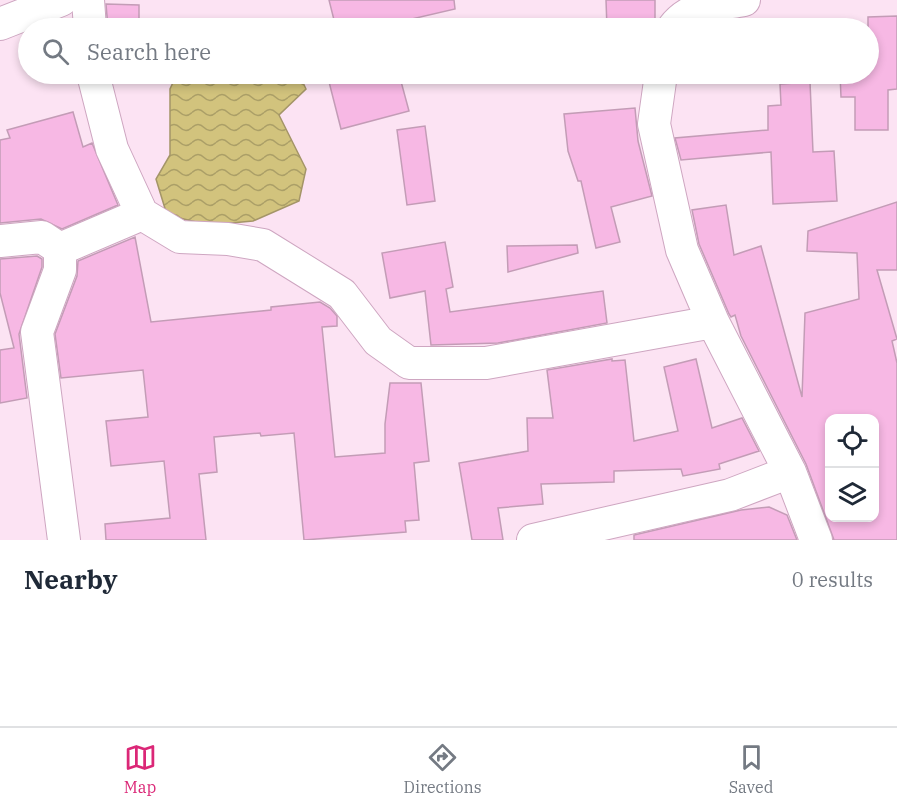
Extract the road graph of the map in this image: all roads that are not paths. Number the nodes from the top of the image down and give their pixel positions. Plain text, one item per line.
1 (61, 0) edge
2 (88, 0) edge
3 (744, 0) edge
4 (89, 18) edge
5 (680, 18) edge
6 (0, 24) edge
7 (96, 84) edge
8 (660, 84) edge
9 (142, 214) junction
10 (0, 241) edge
11 (60, 249) junction
12 (712, 322) junction
13 (790, 472) junction
14 (64, 540) edge
15 (533, 540) edge
16 (816, 540) edge

1 - 6 street
2 - 4 street
3 - 5 street
7 - 9 street
8 - 12 street
9 - 11 street
9 - 12 street
10 - 11 street
11 - 14 street
12 - 13 street
13 - 15 street
13 - 16 street

